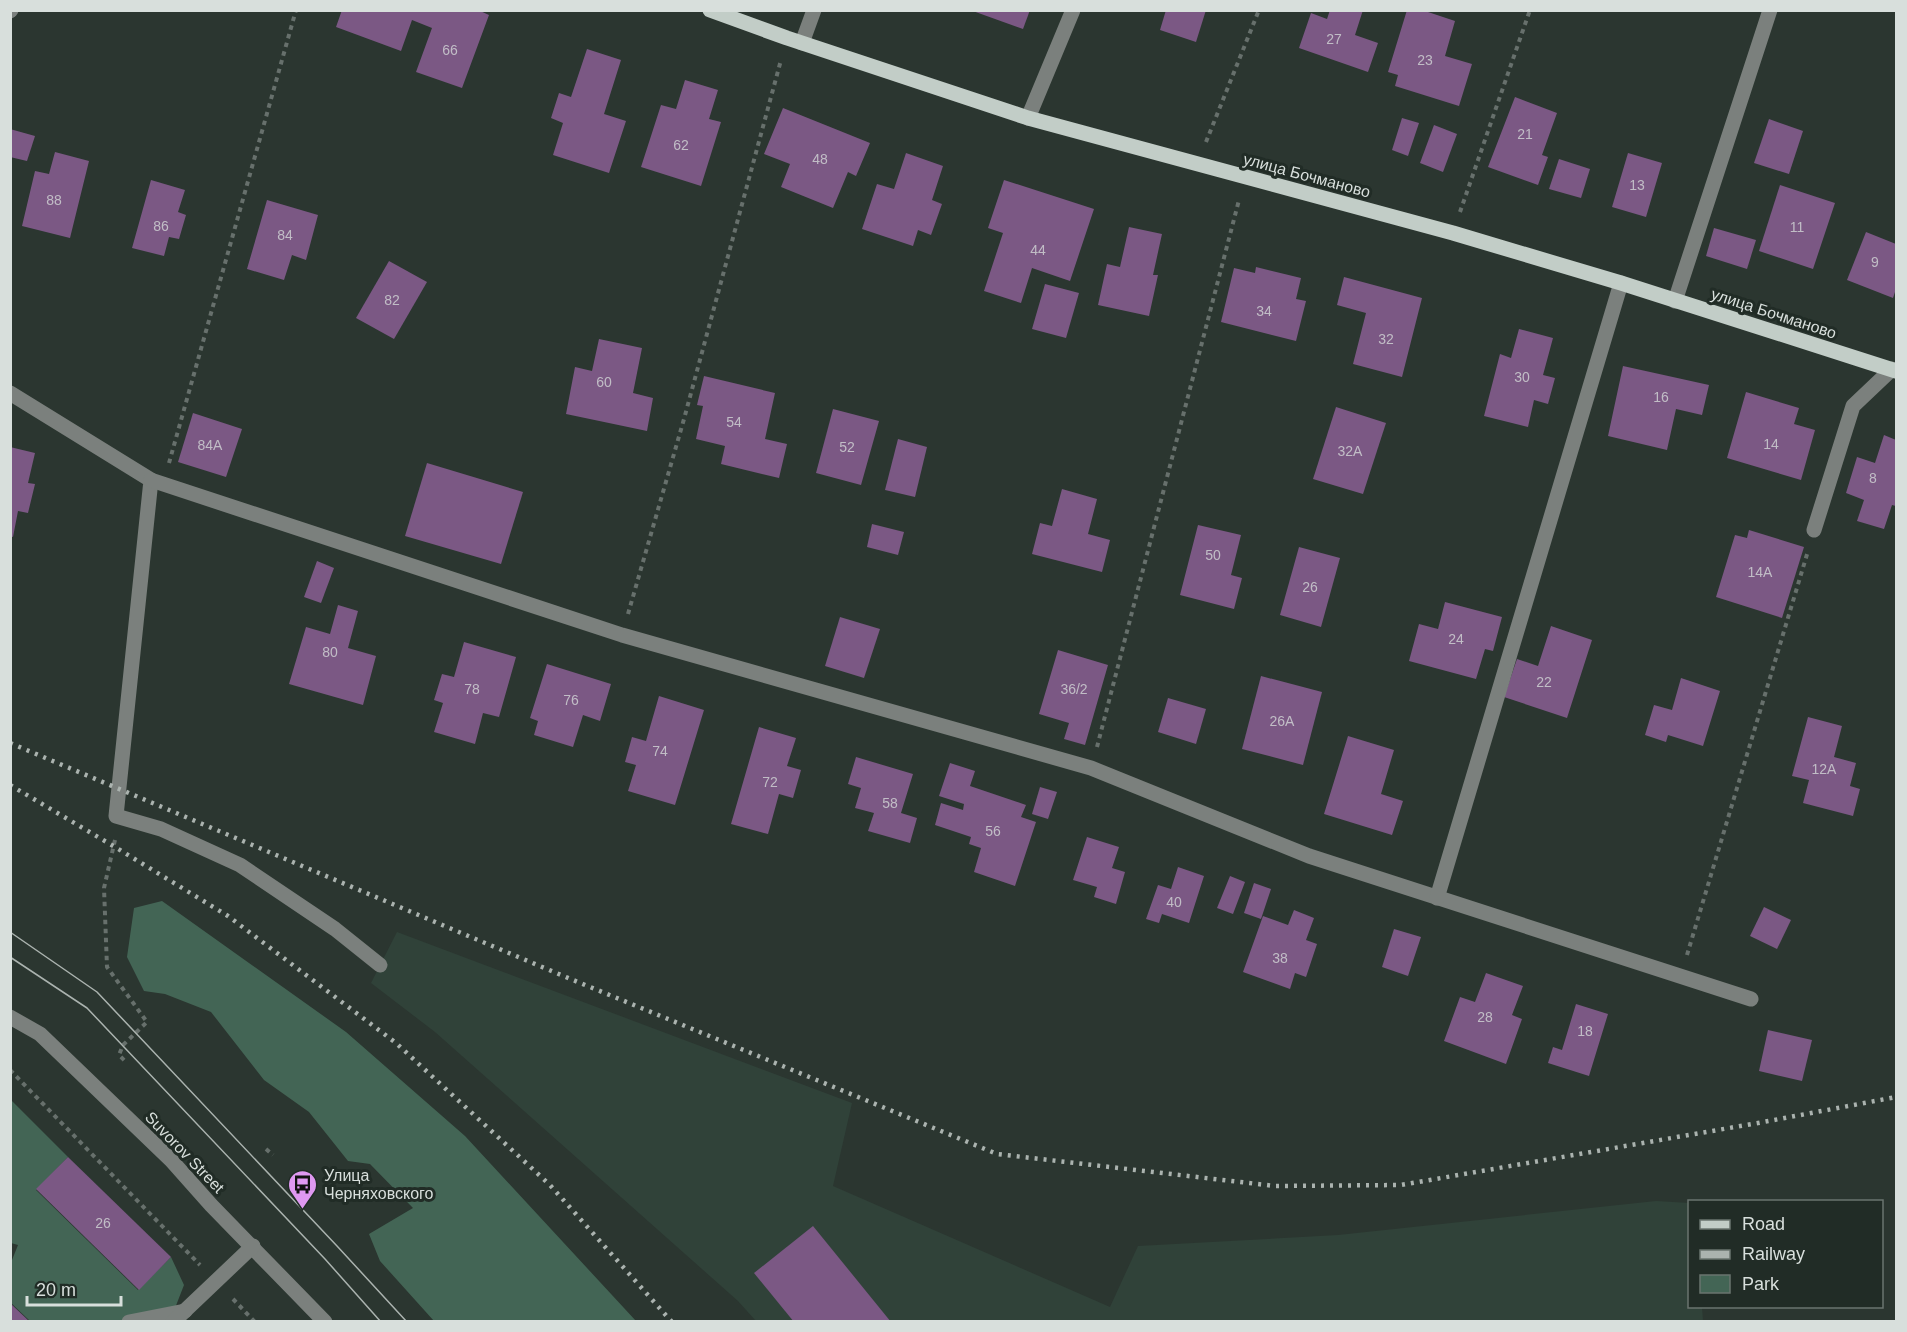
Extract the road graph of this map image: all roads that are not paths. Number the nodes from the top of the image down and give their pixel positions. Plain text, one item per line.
1 (710, 10) edge
2 (814, 10) edge
3 (1072, 10) edge
4 (1770, 10) edge
5 (794, 40) junction
6 (1028, 118) junction
7 (1621, 283) junction
8 (1676, 301) junction
9 (1894, 370) edge
10 (10, 393) edge
11 (152, 480) junction
12 (1814, 530) road end
13 (1437, 898) junction
14 (380, 965) dead end
15 (1751, 999) dead end
16 (10, 1017) edge
17 (253, 1246) junction
18 (179, 1316) edge
19 (129, 1322) edge
20 (325, 1322) edge

1 - 5 main road, улица Бочманово
2 - 5 street
3 - 6 street
4 - 8 street
5 - 6 main road, улица Бочманово
6 - 7 main road, улица Бочманово
7 - 8 main road, улица Бочманово
7 - 13 street
8 - 9 main road, улица Бочманово
9 - 12 street
10 - 11 street
11 - 13 street
11 - 14 street
13 - 15 street
16 - 17 street, Suvorov Street
17 - 18 street
17 - 20 street, Suvorov Street
18 - 19 street

